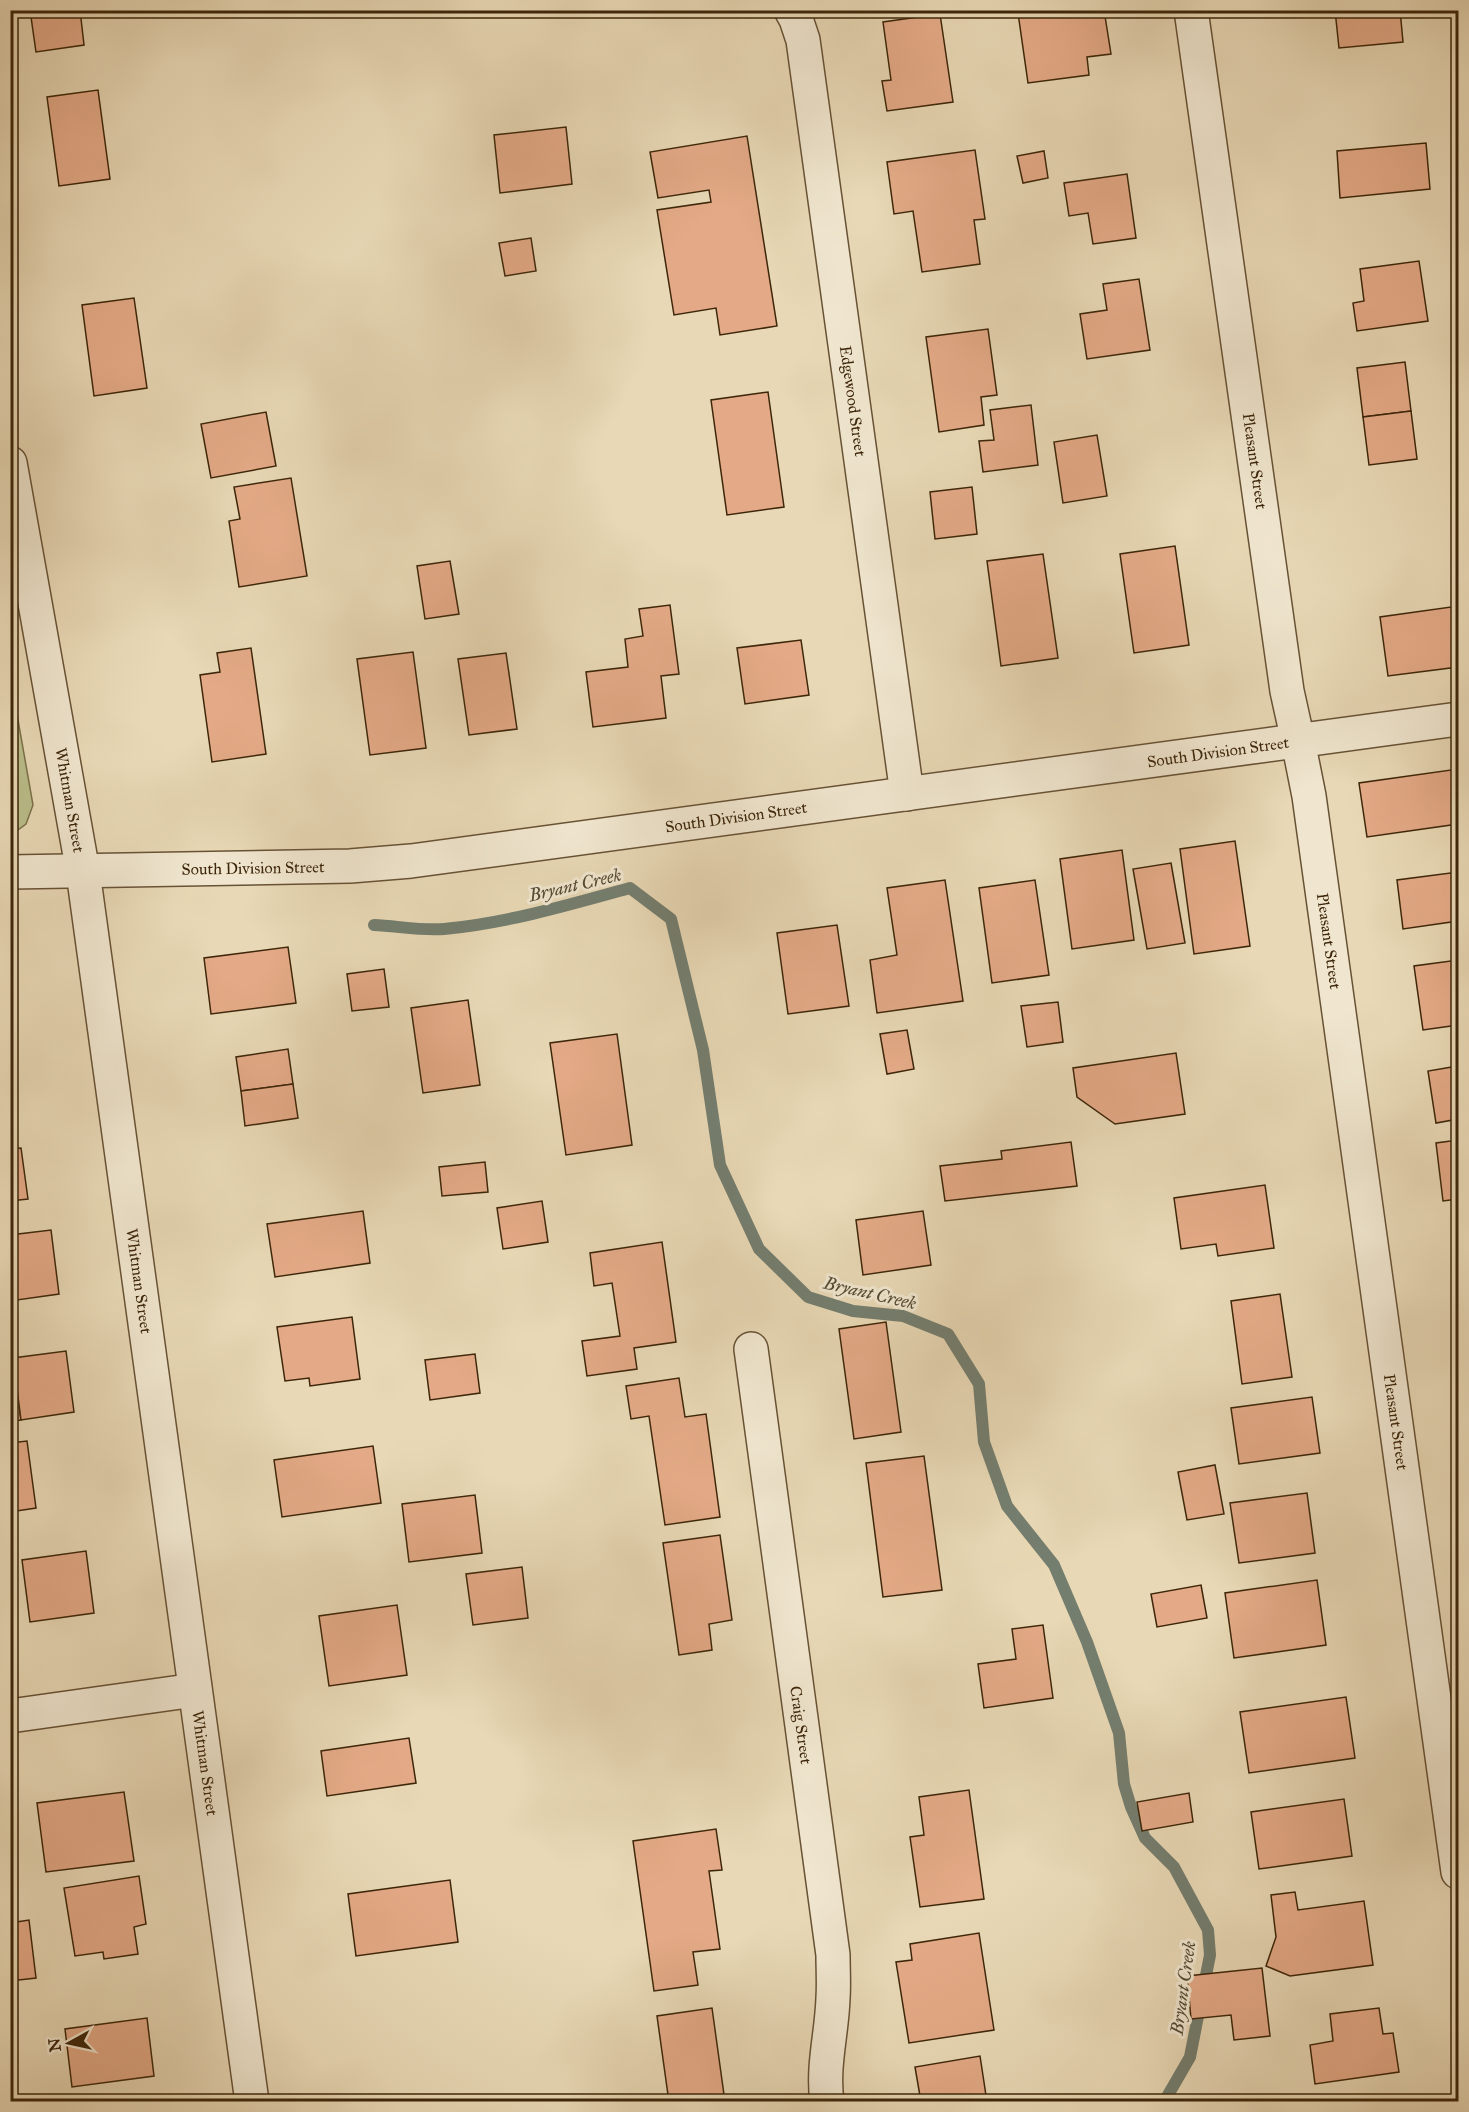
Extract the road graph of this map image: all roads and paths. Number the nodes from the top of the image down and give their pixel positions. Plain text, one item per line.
1 (791, 10) edge
2 (1191, 10) edge
3 (10, 463) edge
4 (1458, 719) edge
5 (1298, 741) junction
6 (906, 794) junction
7 (10, 872) edge
8 (83, 872) junction
9 (751, 1349) dead end
10 (195, 1689) junction
11 (10, 1716) edge
12 (1458, 1872) edge
13 (252, 2102) edge
14 (827, 2102) edge

1 - 6 street, Edgewood Street
2 - 5 street, Pleasant Street
3 - 8 street, Whitman Street
4 - 5 street, South Division Street
5 - 6 street, South Division Street
5 - 12 street, Pleasant Street
6 - 8 street, South Division Street
7 - 8 street, South Division Street
8 - 10 street, Whitman Street
9 - 14 street, Craig Street
10 - 11 street
10 - 13 street, Whitman Street

